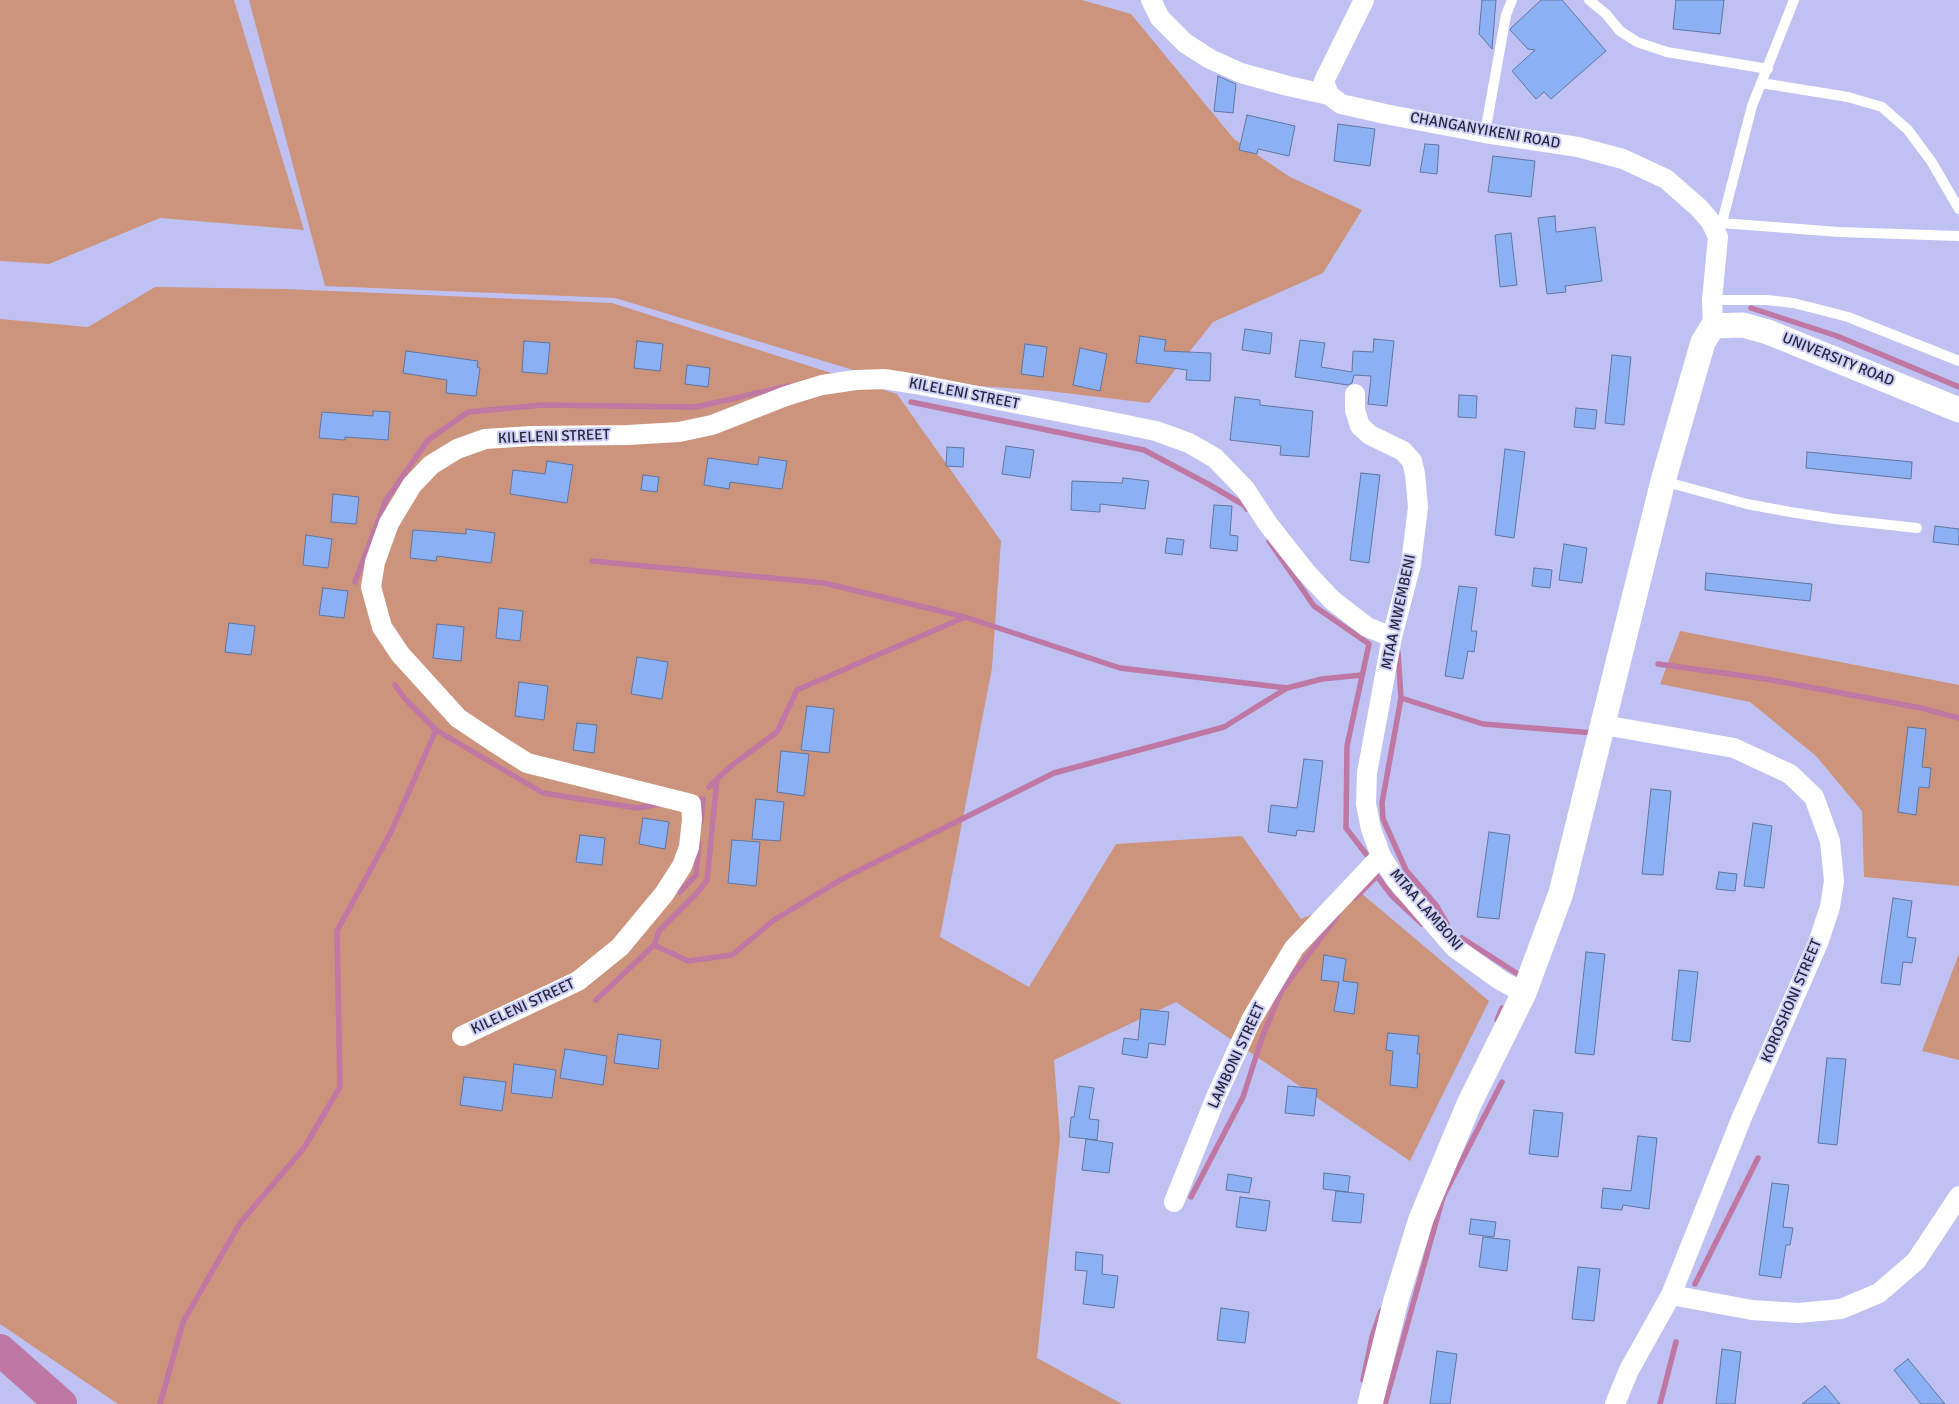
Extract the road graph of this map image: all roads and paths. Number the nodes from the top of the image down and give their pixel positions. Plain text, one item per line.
1 (1151, 0) edge
2 (1364, 0) edge
3 (1512, 0) edge
4 (1589, 0) edge
5 (1794, 0) edge
6 (1768, 69) junction
7 (1761, 82) junction
8 (1329, 95) junction
9 (1485, 133) junction
10 (1959, 209) edge
11 (1720, 230) junction
12 (1959, 236) edge
13 (1712, 300) junction
14 (1713, 326) junction
15 (1959, 361) edge
16 (1356, 394) dead end
17 (1959, 410) edge
18 (1663, 481) junction
19 (1917, 528) dead end
20 (1392, 637) junction
21 (1604, 725) junction
22 (1381, 856) junction
23 (1524, 993) junction
24 (462, 1036) dead end
25 (1959, 1196) edge
26 (1174, 1202) dead end
27 (1671, 1295) junction
28 (1370, 1404) edge
29 (1615, 1404) edge

1 - 8 street, CHANGANYIKENI ROAD
2 - 8 street
3 - 9 lane
4 - 6 lane
5 - 6 lane
6 - 7 lane
7 - 10 lane
7 - 11 lane
8 - 9 street, CHANGANYIKENI ROAD
9 - 11 street, CHANGANYIKENI ROAD
11 - 12 lane
11 - 13 street
13 - 14 street
13 - 15 lane
14 - 17 street, UNIVERSITY ROAD
14 - 18 street
16 - 20 street, MTAA MWEMBENI
18 - 19 lane
18 - 21 street
20 - 22 street, MTAA MWEMBENI
20 - 24 street, KILELENI STREET
21 - 23 street
21 - 27 street, KOROSHONI STREET
22 - 23 street, MTAA LAMBONI
22 - 26 street, LAMBONI STREET
23 - 28 street
25 - 27 street
27 - 29 street, KOROSHONI STREET

